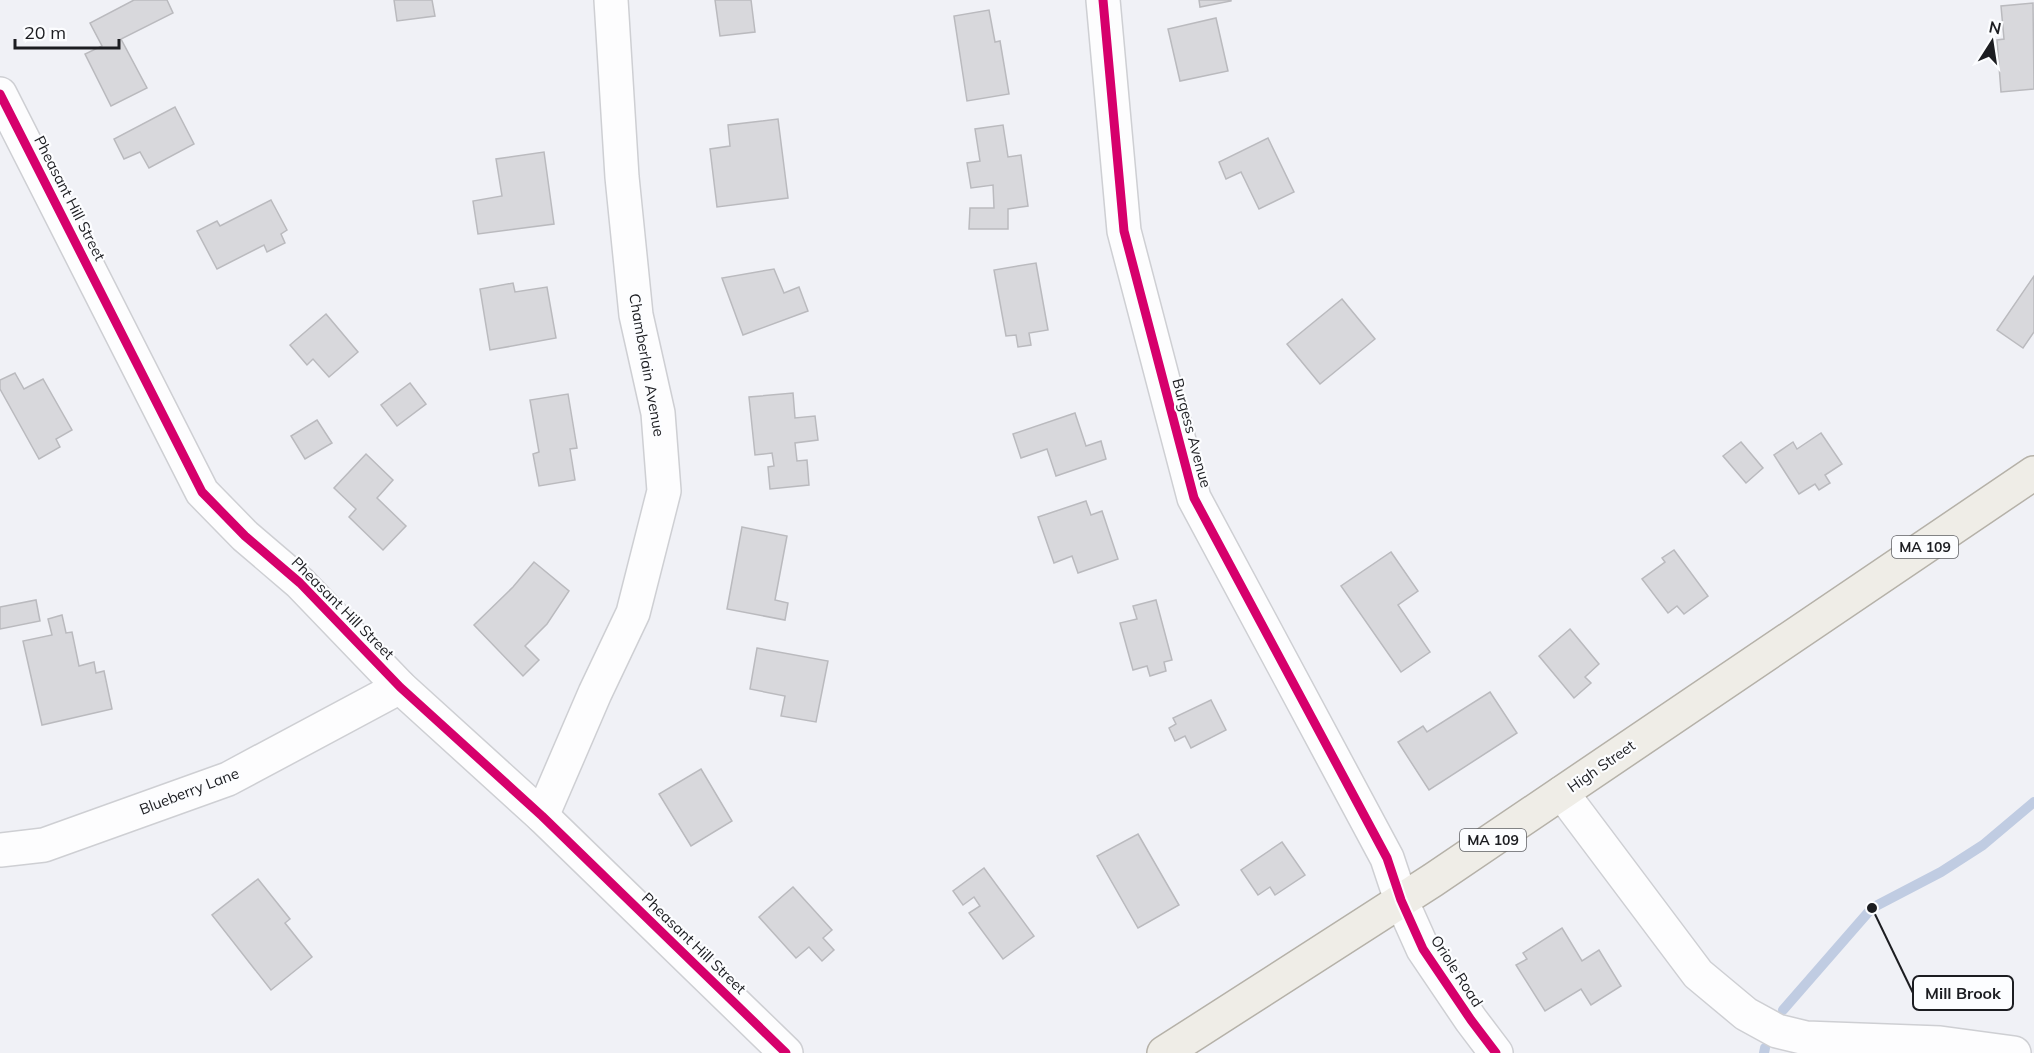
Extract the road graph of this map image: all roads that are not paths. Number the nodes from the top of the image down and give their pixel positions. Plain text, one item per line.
1 (611, 0) edge
2 (1103, 0) edge
3 (0, 94) edge
4 (2034, 473) edge
5 (400, 687) junction
6 (1562, 793) junction
7 (542, 816) junction
8 (0, 850) edge
9 (1401, 900) junction
10 (786, 1053) edge
11 (1164, 1053) edge
12 (1496, 1053) edge
13 (2014, 1053) edge

1 - 7 street, Chamberlain Avenue
2 - 9 street, Burgess Avenue
3 - 5 street, Pheasant Hill Street
4 - 6 main road, High Street / MA 109
5 - 7 street, Pheasant Hill Street
5 - 8 street, Blueberry Lane
6 - 9 main road, High Street / MA 109
6 - 13 street
7 - 10 street, Pheasant Hill Street
9 - 11 main road, High Street / MA 109
9 - 12 street, Oriole Road

